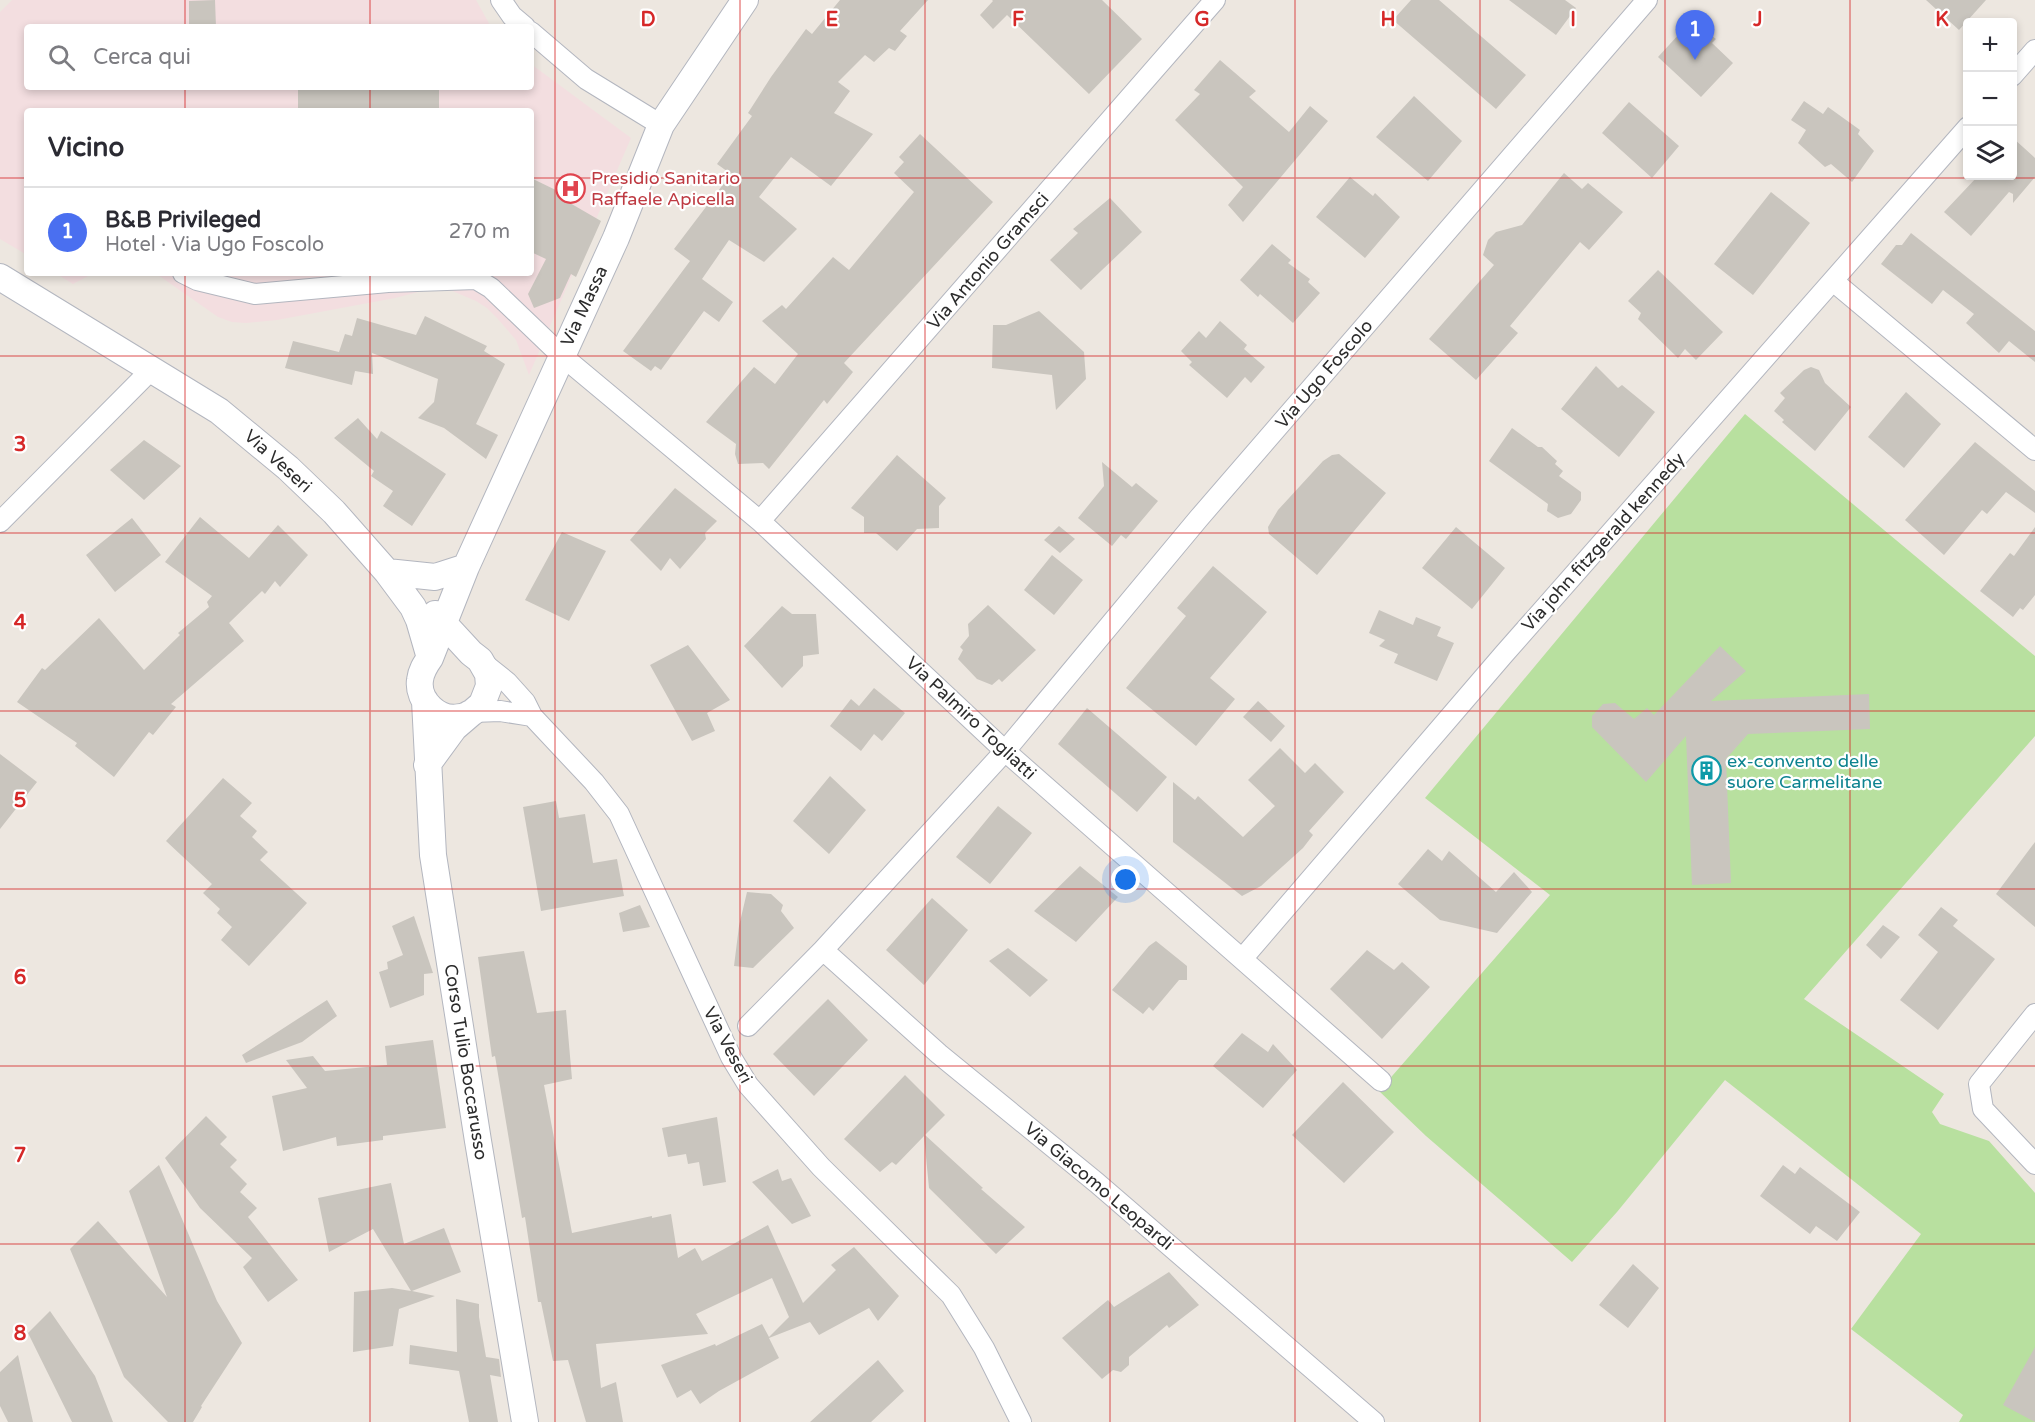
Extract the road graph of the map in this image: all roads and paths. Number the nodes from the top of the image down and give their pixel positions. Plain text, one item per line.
1 (501, 0) edge
2 (745, 0) edge
3 (1215, 0) edge
4 (1647, 0) edge
5 (521, 24) edge
6 (534, 35) edge
7 (2035, 50) edge
8 (2016, 72) edge
9 (661, 125) junction
10 (1963, 133) edge
11 (189, 276) edge
12 (0, 277) edge
13 (1833, 281) junction
14 (561, 355) junction
15 (151, 370) junction
16 (2035, 450) edge
17 (760, 521) junction
18 (0, 522) edge
19 (466, 567) junction
20 (387, 572) junction
21 (444, 625) junction
22 (475, 657) junction
23 (430, 658) junction
24 (425, 701) junction
25 (473, 712) junction
26 (532, 716) junction
27 (1005, 751) junction
28 (427, 765) junction
29 (823, 950) junction
30 (1242, 959) junction
31 (2035, 1014) edge
32 (748, 1026) dead end
33 (1381, 1081) dead end
34 (2035, 1164) edge
35 (525, 1422) edge
36 (1022, 1422) edge
37 (1374, 1422) edge

1 - 5 street
2 - 9 street, Via Massa
3 - 17 street, Via Antonio Gramsci
4 - 27 street, Via Ugo Foscolo
6 - 9 street
7 - 8 street
9 - 14 street, Via Massa
10 - 13 street, Via john fitzgerald kennedy
11 - 14 street, Via Palmiro Togliatti
12 - 15 street, Via Veseri
13 - 16 street
13 - 30 street, Via john fitzgerald kennedy
14 - 17 street, Via Palmiro Togliatti
14 - 19 street, Via Massa
15 - 18 street
15 - 20 street, Via Veseri
17 - 27 street, Via Palmiro Togliatti
19 - 20 street
19 - 21 street, Via Massa
20 - 21 street, Via Veseri
20 - 23 street, Via Veseri
21 - 22 street, Via Veseri
21 - 23 street, Via Massa
22 - 23 street
22 - 25 street
22 - 26 street, Via Veseri
23 - 24 street
24 - 25 street
24 - 28 street, Corso Tulio Boccarusso
25 - 26 street
25 - 28 street
26 - 36 street, Via Veseri
27 - 29 street
27 - 30 street, Via Palmiro Togliatti
28 - 35 street, Corso Tulio Boccarusso
29 - 32 street
29 - 37 street, Via Giacomo Leopardi
30 - 33 street, Via Palmiro Togliatti
31 - 34 street

